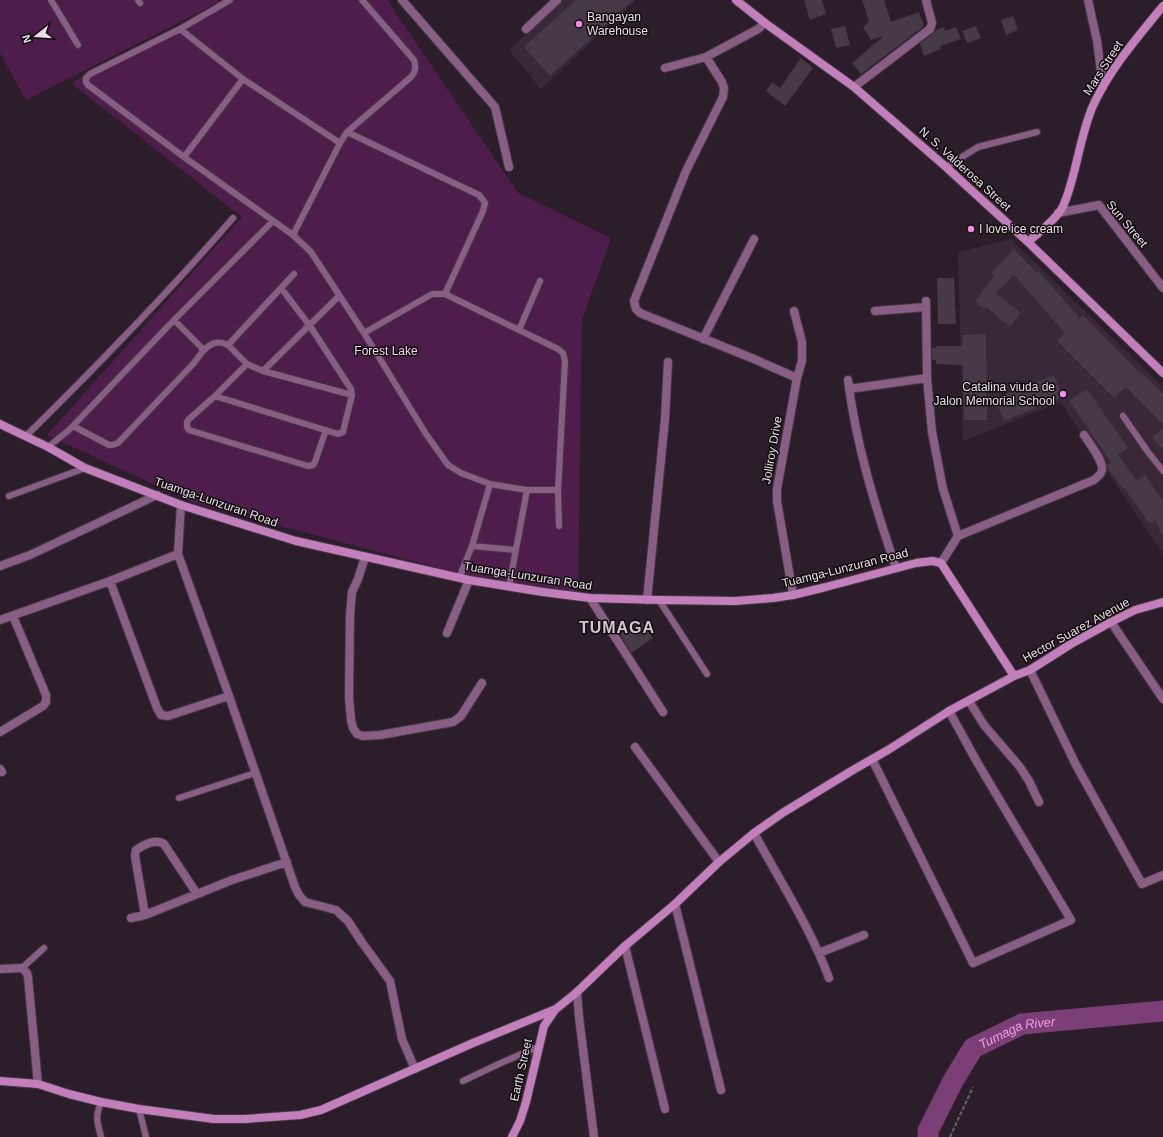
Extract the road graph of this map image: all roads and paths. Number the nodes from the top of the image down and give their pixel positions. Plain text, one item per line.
1 (51, 0) edge
2 (230, 0) edge
3 (362, 0) edge
4 (402, 0) edge
5 (557, 0) edge
6 (736, 0) edge
7 (926, 0) edge
8 (1088, 0) edge
9 (1163, 6) edge
10 (765, 23) junction
11 (180, 29) junction
12 (526, 29) dead end
13 (78, 45) dead end
14 (706, 57) junction
15 (665, 68) dead end
16 (243, 79) junction
17 (854, 87) junction
18 (1103, 87) junction
19 (347, 132) junction
20 (1037, 132) dead end
21 (340, 143) junction
22 (184, 157) junction
23 (946, 166) junction
24 (509, 167) dead end
25 (1056, 216) junction
26 (233, 218) dead end
27 (274, 220) junction
28 (293, 235) junction
29 (754, 239) dead end
30 (1028, 242) junction
31 (294, 274) dead end
32 (540, 281) dead end
33 (281, 288) junction
34 (1163, 288) edge
35 (445, 294) junction
36 (339, 296) junction
37 (794, 311) dead end
38 (875, 311) dead end
39 (174, 320) junction
40 (310, 326) junction
41 (519, 330) junction
42 (364, 333) junction
43 (703, 339) junction
44 (228, 345) junction
45 (203, 351) junction
46 (668, 362) dead end
47 (247, 364) junction
48 (263, 371) junction
49 (1163, 373) edge
50 (797, 378) junction
51 (927, 378) junction
52 (848, 380) dead end
53 (849, 389) junction
54 (352, 395) junction
55 (215, 396) junction
56 (1123, 416) dead end
57 (0, 424) edge
58 (73, 426) junction
59 (326, 430) junction
60 (1084, 435) dead end
61 (26, 436) junction
62 (48, 447) junction
63 (85, 468) junction
64 (1163, 471) edge
65 (490, 484) junction
66 (526, 490) junction
67 (558, 490) junction
68 (157, 495) junction
69 (9, 496) dead end
70 (181, 505) junction
71 (559, 526) dead end
72 (958, 536) junction
73 (472, 546) junction
74 (515, 550) junction
75 (178, 554) junction
76 (365, 557) junction
77 (941, 563) junction
78 (0, 566) edge
79 (896, 568) junction
80 (459, 578) junction
81 (469, 580) junction
82 (110, 581) junction
83 (509, 587) junction
84 (792, 595) junction
85 (590, 598) junction
86 (647, 600) junction
87 (659, 600) junction
88 (1163, 602) edge
89 (13, 616) junction
90 (0, 620) edge
91 (1111, 622) junction
92 (447, 633) dead end
93 (1027, 671) junction
94 (707, 674) dead end
95 (1014, 676) junction
96 (482, 683) dead end
97 (229, 696) junction
98 (1163, 699) edge
99 (969, 701) junction
100 (949, 711) junction
101 (663, 712) dead end
102 (0, 732) edge
103 (635, 746) dead end
104 (872, 759) junction
105 (256, 773) junction
106 (179, 798) dead end
107 (1039, 802) dead end
108 (754, 833) junction
109 (287, 862) junction
110 (719, 862) junction
111 (1163, 875) edge
112 (197, 894) junction
113 (675, 904) junction
114 (145, 915) junction
115 (131, 918) dead end
116 (864, 935) dead end
117 (625, 946) junction
118 (44, 948) dead end
119 (820, 953) junction
120 (0, 968) edge
121 (22, 968) junction
122 (828, 978) dead end
123 (578, 992) junction
124 (556, 1009) junction
125 (538, 1047) junction
126 (415, 1069) junction
127 (0, 1081) edge
128 (463, 1081) dead end
129 (38, 1084) junction
130 (973, 1087) dead end
131 (721, 1090) dead end
132 (101, 1102) junction
133 (139, 1109) junction
134 (665, 1109) dead end
135 (101, 1137) edge
136 (146, 1137) edge
137 (512, 1137) edge
138 (594, 1137) edge
139 (950, 1137) edge

1 - 13 lane
2 - 11 lane
3 - 19 lane
4 - 24 street
5 - 12 street
6 - 10 street, N. S. Valderosa Street
7 - 17 street
8 - 18 street
9 - 18 street, Mars Street
10 - 14 street
10 - 17 street, N. S. Valderosa Street
11 - 16 lane
11 - 22 lane
14 - 15 street
14 - 43 street
16 - 21 lane
16 - 22 lane
17 - 23 street, N. S. Valderosa Street
18 - 25 street, Mars Street
19 - 21 lane
19 - 35 lane
20 - 23 lane
21 - 28 lane
22 - 27 lane
23 - 30 street, N. S. Valderosa Street
25 - 30 street, Mars Street
25 - 34 street, Sun Street
26 - 61 lane
27 - 28 lane
27 - 39 lane
28 - 36 lane
29 - 43 street
30 - 49 street, N. S. Valderosa Street
31 - 33 lane
32 - 41 lane
33 - 40 lane
33 - 44 lane
35 - 41 lane
35 - 42 lane
36 - 40 lane
36 - 42 lane
37 - 50 street, Jolliroy Drive
38 - 51 street
39 - 45 lane
39 - 58 lane
40 - 48 lane
40 - 54 lane
41 - 67 lane
42 - 65 lane
43 - 50 street
44 - 45 lane
44 - 47 lane
45 - 58 lane
46 - 86 street
47 - 48 lane
47 - 55 lane
48 - 54 lane
50 - 84 street, Jolliroy Drive
51 - 53 street
51 - 72 street
52 - 53 street
53 - 79 street
54 - 59 lane
55 - 59 lane
55 - 59 lane
56 - 64 lane
57 - 61 street, Tuamga-Lunzuran Road
58 - 62 lane
60 - 72 street
61 - 62 street, Tuamga-Lunzuran Road
62 - 63 street, Tuamga-Lunzuran Road
63 - 68 street, Tuamga-Lunzuran Road
63 - 69 lane
65 - 66 lane
65 - 73 lane
66 - 67 lane
66 - 74 lane
67 - 71 lane
68 - 70 street, Tuamga-Lunzuran Road
68 - 78 street
70 - 75 street
70 - 76 street, Tuamga-Lunzuran Road
72 - 77 street
73 - 74 lane
73 - 80 lane
74 - 83 lane
75 - 82 street
75 - 97 street
76 - 80 street, Tuamga-Lunzuran Road
76 - 96 street
77 - 79 street, Tuamga-Lunzuran Road
77 - 95 street
79 - 84 street, Tuamga-Lunzuran Road
80 - 81 street, Tuamga-Lunzuran Road
81 - 83 street, Tuamga-Lunzuran Road
81 - 92 street
82 - 89 street
82 - 97 street
83 - 85 street, Tuamga-Lunzuran Road
84 - 87 street, Tuamga-Lunzuran Road
85 - 86 street, Tuamga-Lunzuran Road
85 - 101 street
86 - 87 street, Tuamga-Lunzuran Road
87 - 94 lane
88 - 91 street, Hector Suarez Avenue
89 - 90 street
89 - 102 street
91 - 93 street, Hector Suarez Avenue
91 - 98 street
93 - 95 street, Hector Suarez Avenue
93 - 111 street
95 - 99 street, Hector Suarez Avenue
97 - 105 street
99 - 100 street, Hector Suarez Avenue
99 - 107 street
100 - 104 street, Hector Suarez Avenue
100 - 104 street
103 - 110 street
104 - 108 street, Hector Suarez Avenue
105 - 106 lane
105 - 109 street
108 - 110 street, Hector Suarez Avenue
108 - 119 street
109 - 112 street
109 - 126 street
110 - 113 street, Hector Suarez Avenue
112 - 114 street
112 - 114 street
113 - 117 street, Hector Suarez Avenue
113 - 131 street
114 - 115 street
116 - 119 street
117 - 123 street, Hector Suarez Avenue
117 - 134 street
118 - 121 lane
119 - 122 street
120 - 121 street
121 - 129 street
123 - 124 street, Hector Suarez Avenue
123 - 138 street
124 - 125 street, Earth Street
124 - 126 street
125 - 128 lane
125 - 137 street, Earth Street
126 - 133 street
127 - 129 street
129 - 132 street
130 - 139 path
132 - 133 street
132 - 135 lane
133 - 136 lane

